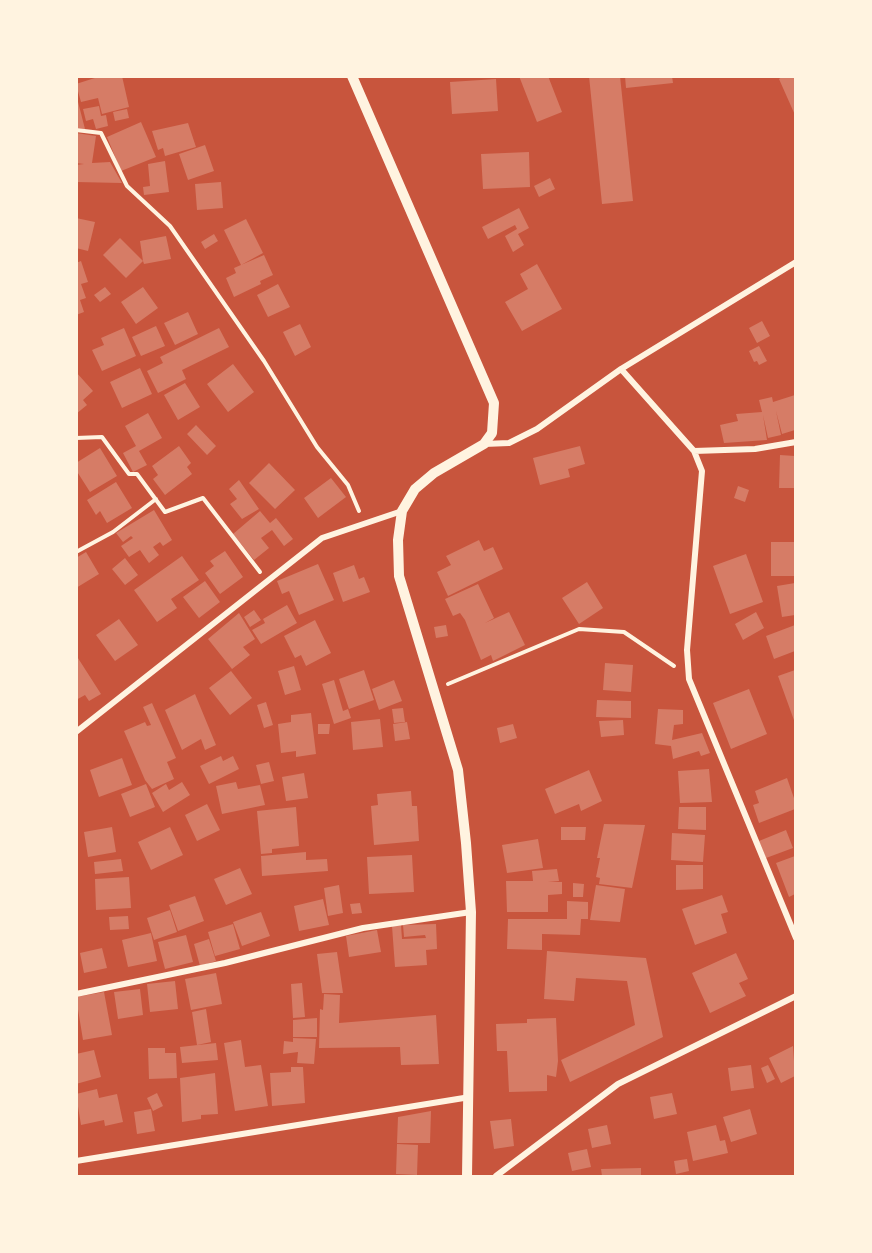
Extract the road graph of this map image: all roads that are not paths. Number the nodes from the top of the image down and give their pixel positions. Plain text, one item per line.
1 (352, 76) edge
2 (795, 262) edge
3 (621, 369) junction
4 (795, 442) edge
5 (484, 444) junction
6 (694, 451) junction
7 (402, 511) junction
8 (76, 732) edge
9 (471, 912) junction
10 (795, 938) edge
11 (76, 994) edge
12 (795, 996) edge
13 (470, 1097) junction
14 (76, 1161) edge
15 (467, 1176) edge
16 (496, 1176) edge

1 - 5 street
2 - 3 street
3 - 5 street
3 - 6 street
4 - 6 street
5 - 7 street
6 - 10 street
7 - 8 street
7 - 9 street
9 - 11 street
9 - 13 street
12 - 16 street
13 - 14 street
13 - 15 street

